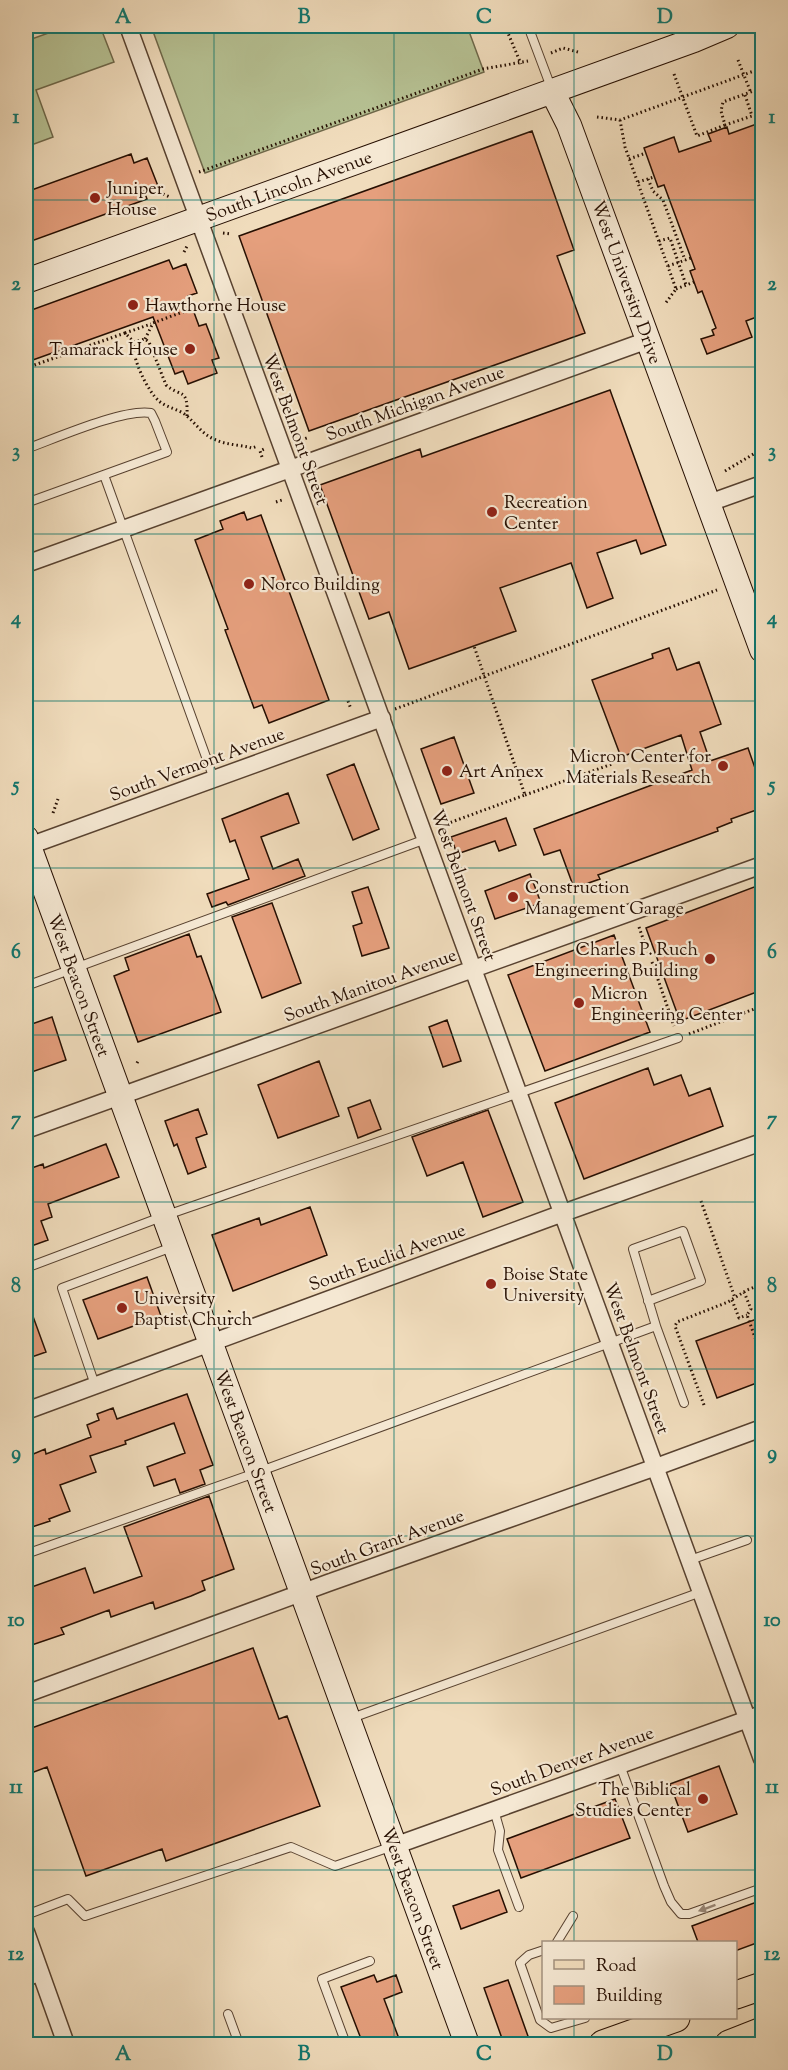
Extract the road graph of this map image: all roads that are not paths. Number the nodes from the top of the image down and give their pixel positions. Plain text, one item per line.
1 (128, 26) edge
2 (528, 26) edge
3 (727, 26) edge
4 (552, 91) junction
5 (198, 219) junction
6 (26, 281) edge
7 (648, 340) junction
8 (26, 449) edge
9 (290, 469) junction
10 (104, 475) junction
11 (762, 484) edge
12 (26, 503) edge
13 (709, 504) junction
14 (122, 529) junction
15 (26, 564) edge
16 (762, 650) edge
17 (388, 714) junction
18 (214, 779) junction
19 (424, 836) junction
20 (26, 844) edge
21 (762, 865) edge
22 (473, 968) junction
23 (73, 969) junction
24 (26, 986) edge
25 (678, 1038) road end
26 (519, 1094) junction
27 (120, 1096) junction
28 (26, 1130) edge
29 (762, 1142) edge
30 (562, 1213) junction
31 (164, 1216) junction
32 (175, 1246) junction
33 (26, 1268) edge
34 (648, 1301) junction
35 (656, 1326) junction
36 (211, 1343) junction
37 (610, 1343) junction
38 (95, 1385) junction
39 (684, 1403) dead end
40 (26, 1411) edge
41 (762, 1428) edge
42 (656, 1467) junction
43 (258, 1472) junction
44 (747, 1540) dead end
45 (26, 1554) edge
46 (690, 1560) junction
47 (701, 1592) junction
48 (302, 1593) junction
49 (26, 1694) edge
50 (755, 1716) edge
51 (348, 1719) junction
52 (762, 1759) edge
53 (620, 1765) junction
54 (494, 1810) junction
55 (394, 1846) junction
56 (762, 1888) edge
57 (519, 1907) dead end
58 (26, 1916) edge
59 (573, 1916) dead end
60 (26, 1932) edge
61 (558, 1941) edge
62 (542, 1950) edge
63 (370, 1961) dead end
64 (33, 1975) edge
65 (762, 1986) edge
66 (737, 1994) edge
67 (228, 2014) dead end
68 (582, 2019) edge
69 (673, 2019) edge
70 (758, 2037) edge
71 (66, 2044) edge
72 (239, 2044) edge
73 (346, 2044) edge
74 (467, 2044) edge
75 (603, 2044) edge
76 (729, 2044) edge

1 - 5 street, West Belmont Street
2 - 4 lane
3 - 4 street
4 - 5 street, South Lincoln Avenue
4 - 7 street, West University Drive
5 - 6 street, South Lincoln Avenue
5 - 9 street, West Belmont Street
7 - 9 street, South Michigan Avenue
7 - 13 street, West University Drive
8 - 10 lane
9 - 14 street, South Michigan Avenue
9 - 17 street, West Belmont Street
10 - 12 lane
10 - 14 lane
11 - 13 street
13 - 16 street, West University Drive
14 - 15 street, South Michigan Avenue
14 - 18 lane
17 - 18 street, South Vermont Avenue
17 - 19 street, West Belmont Street
18 - 20 street, South Vermont Avenue
19 - 22 street, West Belmont Street
19 - 23 lane
20 - 23 street, West Beacon Street
21 - 22 street, South Manitou Avenue
22 - 26 street, West Belmont Street
22 - 27 street, South Manitou Avenue
23 - 24 lane
23 - 27 street, West Beacon Street
25 - 26 lane
26 - 30 street, West Belmont Street
26 - 31 lane
27 - 28 street, South Manitou Avenue
27 - 31 street, West Beacon Street
29 - 30 street, South Euclid Avenue
30 - 36 street, South Euclid Avenue
30 - 37 street, West Belmont Street
31 - 32 street, West Beacon Street
31 - 33 lane
32 - 36 street, West Beacon Street
32 - 38 lane
34 - 34 lane
34 - 35 lane
35 - 37 lane
35 - 39 lane
36 - 38 street, South Euclid Avenue
36 - 43 street, West Beacon Street
37 - 42 street, West Belmont Street
37 - 43 lane
38 - 40 street, South Euclid Avenue
41 - 42 street, South Grant Avenue
42 - 46 street, West Belmont Street
42 - 48 street, South Grant Avenue
43 - 45 lane
43 - 48 street, West Beacon Street
44 - 46 lane
46 - 47 street, West Belmont Street
47 - 50 street, West Belmont Street
47 - 51 lane
48 - 49 street, South Grant Avenue
48 - 51 street, West Beacon Street
50 - 52 street, West Belmont Street
50 - 53 street, South Denver Avenue
51 - 55 street, West Beacon Street
53 - 54 street, South Denver Avenue
56 -> 53 lane
54 - 55 street, South Denver Avenue
54 - 57 lane
55 - 58 lane
55 - 74 street, West Beacon Street
59 - 61 lane
60 - 64 street
62 - 68 lane
63 - 73 lane
64 - 71 street
65 - 66 main road
67 - 72 lane
69 - 75 main road
70 - 76 main road

